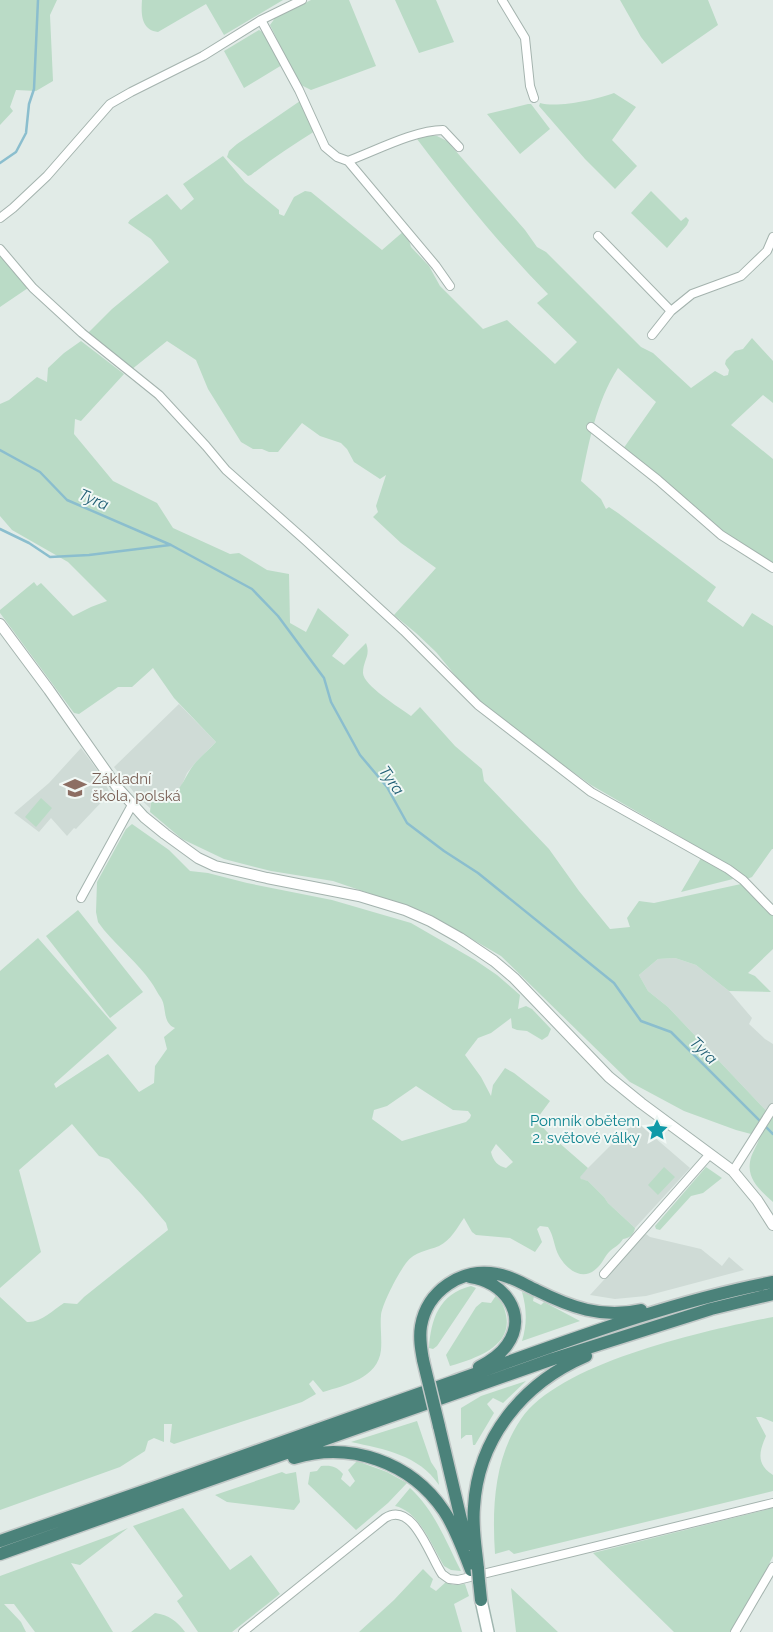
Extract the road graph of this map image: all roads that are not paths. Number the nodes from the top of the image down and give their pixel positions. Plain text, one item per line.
1 (302, 0) edge
2 (502, 0) edge
3 (261, 20) junction
4 (534, 98) dead end
5 (459, 147) dead end
6 (348, 161) junction
7 (0, 218) edge
8 (598, 236) dead end
9 (773, 237) edge
10 (0, 249) edge
11 (450, 286) dead end
12 (671, 311) junction
13 (652, 335) dead end
14 (591, 427) dead end
15 (773, 568) edge
16 (0, 624) edge
17 (132, 805) junction
18 (82, 898) dead end
19 (773, 911) edge
20 (773, 1108) edge
21 (710, 1154) junction
22 (733, 1171) junction
23 (773, 1225) edge
24 (604, 1274) dead end
25 (457, 1279) junction
26 (773, 1282) edge
27 (773, 1294) edge
28 (707, 1298) junction
29 (654, 1326) junction
30 (437, 1387) junction
31 (241, 1469) junction
32 (773, 1503) edge
33 (0, 1541) edge
34 (0, 1554) edge
35 (773, 1567) edge
36 (476, 1574) junction
37 (480, 1600) joint
38 (243, 1632) edge
39 (488, 1632) edge
40 (735, 1632) edge

1 - 3 street
2 - 4 street
3 - 6 street
3 - 7 street
5 - 6 street
6 - 11 street
8 - 12 street
9 - 12 street
10 - 19 street
12 - 13 street
14 - 15 street
16 - 17 street
17 - 18 street
17 - 21 street
20 - 22 street
21 - 22 street
21 - 24 street
22 - 23 street
25 - 28 highway
25 - 30 highway
25 - 36 highway, bridge
26 - 28 highway
27 - 29 highway
28 - 30 highway
29 - 31 highway
29 - 36 highway
30 - 33 highway
31 - 34 highway
31 - 36 highway
32 - 38 street
35 - 40 street
36 - 37 highway
37 - 39 main road

